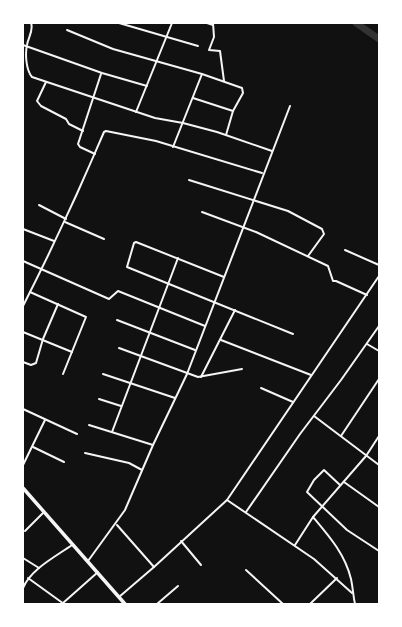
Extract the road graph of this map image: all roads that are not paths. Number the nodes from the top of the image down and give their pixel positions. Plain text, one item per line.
1 (31, 23) edge
2 (119, 23) edge
3 (172, 23) edge
4 (207, 23) edge
5 (213, 24) edge
6 (67, 30) dead end
7 (166, 37) junction
8 (23, 45) edge
9 (26, 46) junction
10 (198, 46) dead end
11 (156, 61) junction
12 (102, 73) junction
13 (202, 74) junction
14 (224, 81) junction
15 (46, 82) junction
16 (146, 86) junction
17 (93, 97) junction
18 (192, 98) junction
19 (290, 106) dead end
20 (136, 112) junction
21 (233, 112) junction
22 (183, 123) junction
23 (83, 131) junction
24 (226, 135) junction
25 (173, 146) junction
26 (272, 150) junction
27 (95, 154) junction
28 (263, 174) junction
29 (188, 180) dead end
30 (254, 200) junction
31 (39, 204) dead end
32 (202, 212) dead end
33 (66, 219) junction
34 (64, 222) junction
35 (23, 229) edge
36 (244, 229) junction
37 (104, 239) dead end
38 (54, 242) junction
39 (345, 250) dead end
40 (308, 256) junction
41 (178, 258) junction
42 (23, 261) edge
43 (379, 265) edge
44 (42, 270) junction
45 (379, 276) edge
46 (224, 277) junction
47 (167, 284) junction
48 (30, 292) junction
49 (367, 295) junction
50 (214, 301) junction
51 (58, 304) junction
52 (23, 306) edge
53 (159, 307) junction
54 (235, 310) junction
55 (117, 320) dead end
56 (205, 326) junction
57 (379, 326) edge
58 (23, 332) edge
59 (149, 332) junction
60 (293, 334) dead end
61 (43, 340) junction
62 (221, 340) junction
63 (367, 344) junction
64 (119, 348) dead end
65 (195, 350) junction
66 (379, 351) edge
67 (72, 352) junction
68 (141, 356) junction
69 (23, 362) edge
70 (242, 369) dead end
71 (63, 374) dead end
72 (103, 374) dead end
73 (187, 374) junction
74 (311, 375) junction
75 (201, 377) junction
76 (379, 380) edge
77 (131, 382) junction
78 (261, 388) dead end
79 (175, 398) junction
80 (99, 399) dead end
81 (293, 402) junction
82 (121, 406) junction
83 (23, 409) edge
84 (314, 416) junction
85 (45, 420) junction
86 (89, 425) dead end
87 (112, 432) junction
88 (78, 434) dead end
89 (341, 436) junction
90 (379, 436) edge
91 (153, 445) junction
92 (33, 447) junction
93 (85, 452) dead end
94 (366, 456) junction
95 (64, 462) dead end
96 (23, 464) edge
97 (379, 465) edge
98 (142, 470) junction
99 (343, 482) junction
100 (340, 485) junction
101 (23, 488) edge
102 (227, 500) junction
103 (323, 506) junction
104 (379, 507) edge
105 (44, 512) junction
106 (246, 512) junction
107 (313, 517) junction
108 (116, 524) junction
109 (25, 531) dead end
110 (181, 541) junction
111 (73, 544) junction
112 (295, 545) junction
113 (379, 551) edge
114 (23, 558) edge
115 (88, 561) junction
116 (201, 565) dead end
117 (154, 567) junction
118 (39, 568) junction
119 (246, 570) dead end
120 (98, 572) junction
121 (28, 578) junction
122 (337, 578) junction
123 (24, 582) edge
124 (178, 586) dead end
125 (23, 588) edge
126 (352, 593) junction
127 (119, 597) junction
128 (63, 604) edge
129 (125, 604) edge
130 (157, 604) edge
131 (283, 604) edge
132 (310, 604) edge
133 (355, 604) edge

1 - 9 street
2 - 7 street
3 - 7 street
4 - 5 street
5 - 14 street
6 - 11 street
7 - 10 street
7 - 11 street
8 - 9 street
9 - 12 street
9 - 15 street
11 - 13 street
11 - 16 street
12 - 16 street
12 - 17 street
13 - 14 street
13 - 18 street
14 - 21 street
15 - 17 street
15 - 23 street
16 - 20 street
17 - 20 street
17 - 23 street
18 - 21 street
18 - 22 street
19 - 26 street
20 - 22 street
21 - 24 street
22 - 24 street
22 - 25 street
23 - 27 street
24 - 26 street
25 - 27 street
25 - 28 street
26 - 28 street
27 - 33 street
28 - 30 street
29 - 30 street
30 - 36 street
30 - 40 street
31 - 33 street
32 - 36 street
33 - 34 street
34 - 37 street
34 - 38 street
35 - 38 street
36 - 40 street
36 - 46 street
38 - 44 street
39 - 43 street
40 - 49 street
41 - 46 street
41 - 47 street
41 - 47 street
42 - 44 street
44 - 48 street
44 - 53 street
45 - 49 street
46 - 50 street
47 - 50 street
47 - 53 street
48 - 51 street
48 - 52 street
49 - 74 street
50 - 54 street
50 - 56 street
51 - 61 street
51 - 67 street
53 - 56 street
53 - 59 street
54 - 60 street
54 - 62 street
55 - 59 street
56 - 65 street
57 - 63 street
58 - 61 street
59 - 65 street
59 - 68 street
61 - 67 street
61 - 69 street
62 - 74 street
62 - 75 street
63 - 66 street
63 - 84 street
64 - 68 street
65 - 73 street
67 - 71 street
68 - 73 street
68 - 77 street
70 - 75 street
72 - 77 street
73 - 75 street
73 - 79 street
74 - 81 street
76 - 89 street
77 - 79 street
77 - 82 street
78 - 81 street
79 - 91 street
80 - 82 street
81 - 102 street
82 - 87 street
83 - 85 street
84 - 89 street
84 - 106 street
85 - 88 street
85 - 92 street
86 - 87 street
87 - 91 street
89 - 94 street
90 - 94 street
91 - 98 street
92 - 95 street
92 - 96 street
93 - 98 street
94 - 97 street
94 - 99 street
98 - 108 street
99 - 100 street
99 - 104 street
100 - 103 street
100 - 103 street
101 - 105 highway
102 - 106 street
102 - 110 street
103 - 107 street
103 - 113 street
105 - 109 street
105 - 111 highway
106 - 112 street
107 - 112 street
107 - 126 street
108 - 115 street
108 - 117 street
110 - 116 street
110 - 117 street
111 - 115 highway
111 - 118 street
112 - 122 street
114 - 118 street
115 - 120 highway
117 - 127 street
118 - 121 street
119 - 131 street
120 - 127 highway
120 - 128 street
121 - 123 street
121 - 128 street
122 - 126 street
122 - 132 street
123 - 125 street
124 - 130 street
126 - 133 street
127 - 129 highway

